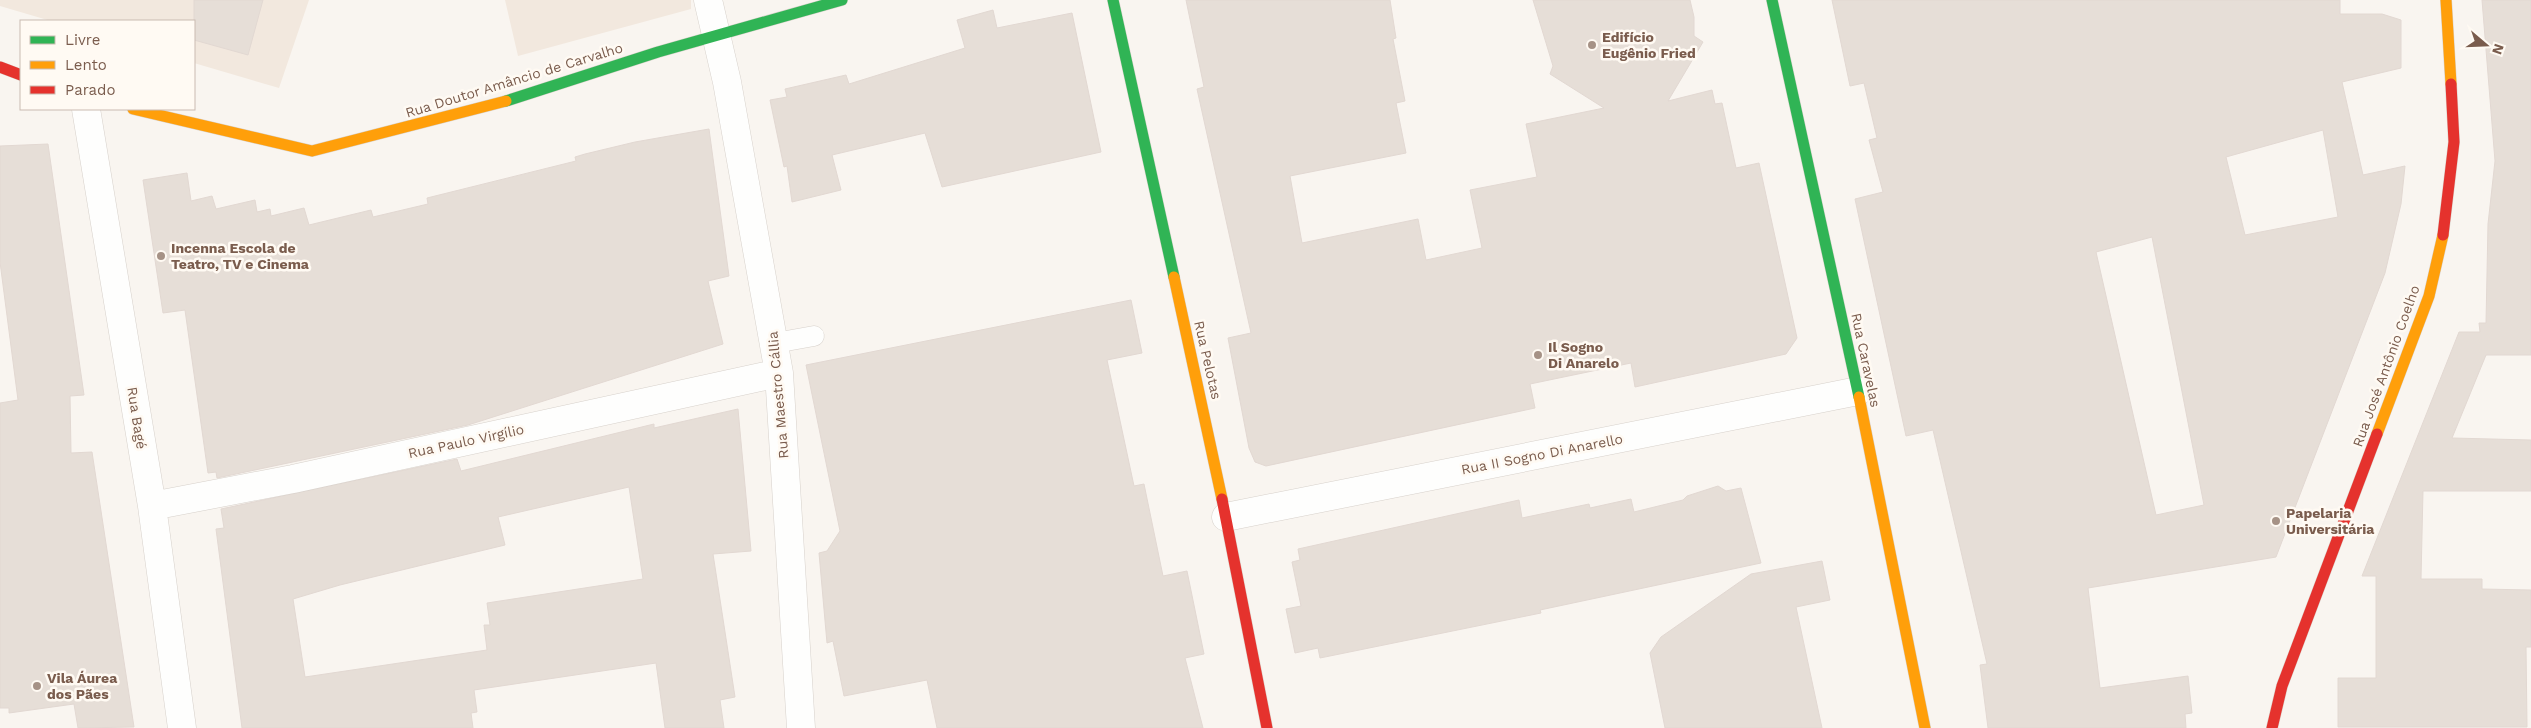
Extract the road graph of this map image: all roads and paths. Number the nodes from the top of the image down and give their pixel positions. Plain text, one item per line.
1 (708, 0) edge
2 (842, 0) edge
3 (1113, 0) edge
4 (1772, 0) edge
5 (2446, 0) edge
6 (716, 36) junction
7 (0, 67) edge
8 (20, 75) edge
9 (86, 110) edge
10 (137, 110) edge
11 (814, 336) dead end
12 (775, 343) junction
13 (779, 373) junction
14 (1858, 391) junction
15 (152, 506) junction
16 (1226, 517) junction
17 (182, 728) edge
18 (801, 728) edge
19 (1267, 728) edge
20 (1925, 728) edge
21 (2272, 728) edge

1 - 6 street, Rua Maestro Cállia
2 - 6 street, Rua Doutor Amâncio de Carvalho
3 - 16 street, Rua Pelotas
4 - 14 street, Rua Caravelas
5 - 21 street, Rua José Antônio Coelho
6 - 10 street, Rua Doutor Amâncio de Carvalho
6 - 12 street, Rua Maestro Cállia
7 - 8 street
9 - 15 street, Rua Bagé
11 - 12 lane
12 - 13 street, Rua Maestro Cállia
13 - 15 street, Rua Paulo Virgílio
13 - 18 street, Rua Maestro Cállia
14 - 16 street, Rua II Sogno Di Anarello
14 - 20 street, Rua Caravelas
15 - 17 street, Rua Bagé
16 - 19 street, Rua Pelotas

